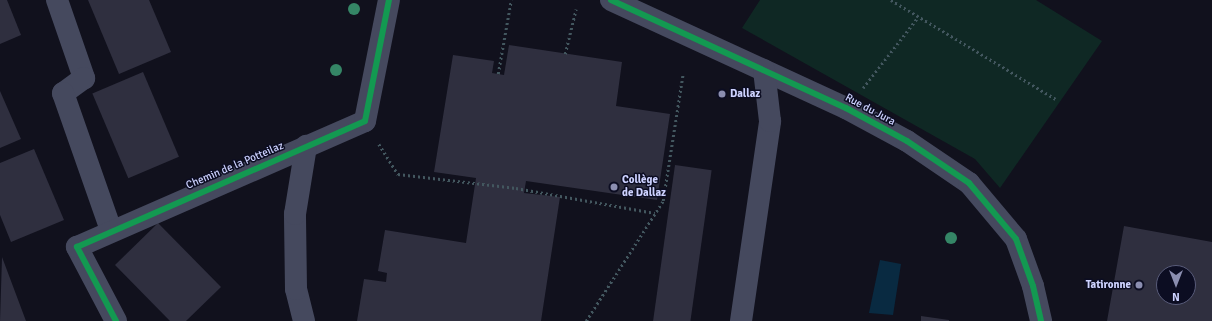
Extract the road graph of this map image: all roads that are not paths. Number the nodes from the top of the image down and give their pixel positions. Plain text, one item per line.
1 (57, 0) edge
2 (389, 0) edge
3 (611, 0) edge
4 (764, 70) junction
5 (306, 146) junction
6 (111, 230) junction
7 (116, 321) edge
8 (304, 321) edge
9 (741, 321) edge
10 (1040, 321) edge

1 - 6 street
2 - 5 street, Chemin de la Potteilaz
3 - 4 street, Rue du Jura
4 - 9 street
4 - 10 street, Rue du Jura
5 - 6 street, Chemin de la Potteilaz
5 - 8 street
6 - 7 street, Chemin de la Potteilaz

